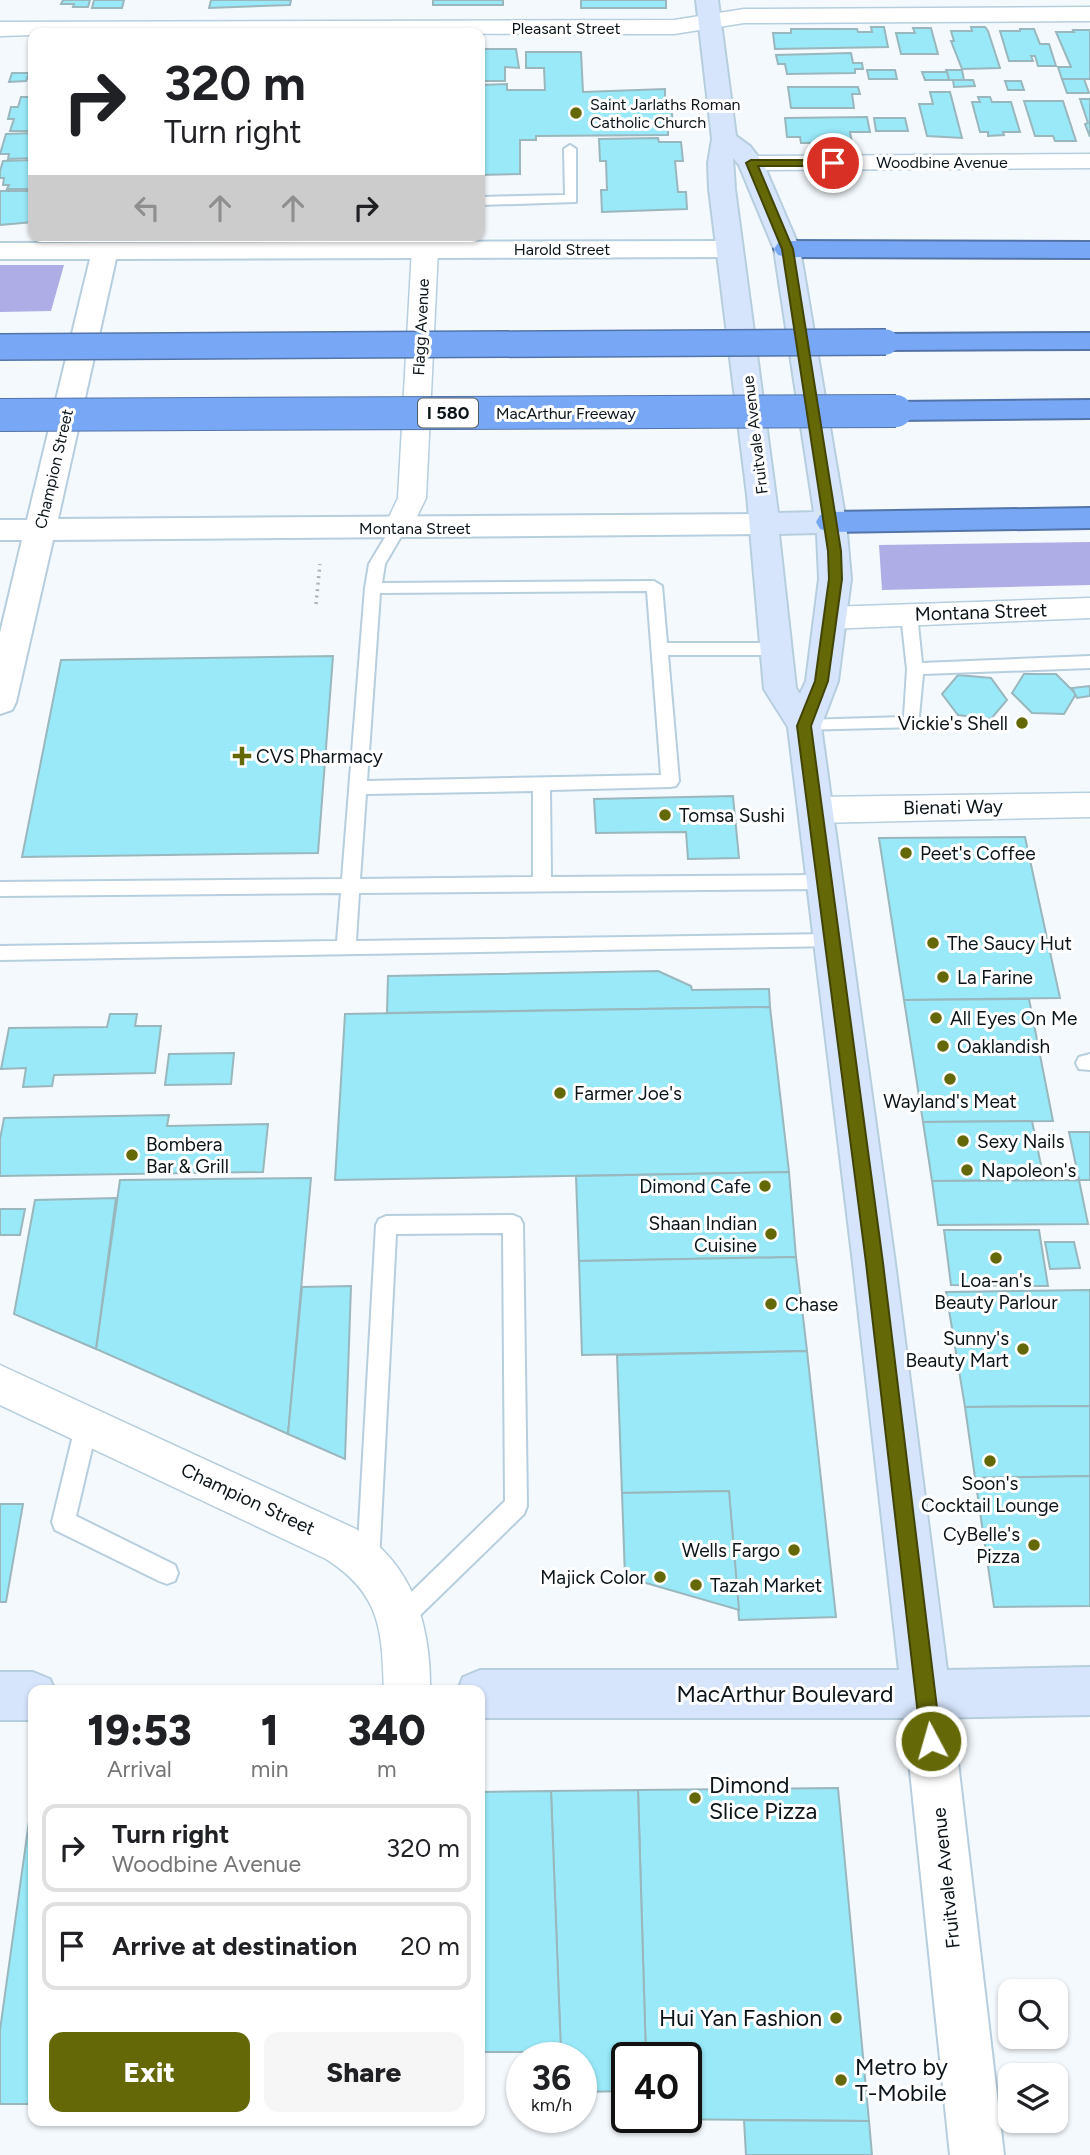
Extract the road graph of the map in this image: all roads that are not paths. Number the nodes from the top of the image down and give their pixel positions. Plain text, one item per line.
1 (708, 11) edge
2 (1090, 14) edge
3 (157, 23) edge
4 (0, 29) edge
5 (724, 139) junction
6 (569, 149) dead end
7 (1090, 161) edge
8 (751, 163) junction
9 (485, 201) edge
10 (107, 243) edge
11 (425, 243) edge
12 (759, 249) junction
13 (1090, 250) edge
14 (0, 251) edge
15 (1090, 341) edge
16 (0, 347) edge
17 (1090, 410) edge
18 (0, 415) edge
19 (1090, 518) edge
20 (831, 522) junction
21 (764, 524) junction
22 (398, 528) junction
23 (0, 530) edge
24 (40, 530) junction
25 (768, 579) junction
26 (373, 588) junction
27 (1090, 608) edge
28 (909, 615) junction
29 (829, 618) junction
30 (659, 649) junction
31 (774, 649) junction
32 (1090, 662) edge
33 (915, 669) junction
34 (0, 702) edge
35 (804, 726) junction
36 (541, 784) junction
37 (358, 788) junction
38 (1090, 805) edge
39 (816, 810) junction
40 (824, 882) junction
41 (541, 884) junction
42 (351, 885) junction
43 (0, 889) edge
44 (833, 941) junction
45 (346, 948) junction
46 (0, 953) edge
47 (0, 1384) edge
48 (87, 1423) junction
49 (368, 1562) junction
50 (167, 1573) dead end
51 (401, 1618) junction
52 (407, 1685) edge
53 (1090, 1690) edge
54 (485, 1694) edge
55 (926, 1694) junction
56 (977, 2155) edge

1 - 2 street, Pleasant Street
1 - 3 street, Pleasant Street
1 - 5 main road, Fruitvale Avenue
3 - 4 street, Pleasant Street
5 - 8 main road, Fruitvale Avenue
5 - 12 main road, Fruitvale Avenue
6 - 9 lane
7 - 8 street, Woodbine Avenue
8 - 12 main road, Fruitvale Avenue
10 - 11 street, Harold Street
10 - 14 street, Harold Street
10 - 24 street, Champion Street
11 - 12 street, Harold Street
11 - 22 street, Flagg Avenue
12 - 13 highway
12 - 20 main road, Fruitvale Avenue
12 - 21 main road, Fruitvale Avenue
15 - 16 highway, bridge
17 - 18 highway, MacArthur Freeway / I 580, bridge
19 - 20 highway
20 - 21 main road, Montana Street
20 - 29 main road, Fruitvale Avenue
21 - 22 street, Montana Street
21 - 25 main road, Fruitvale Avenue
22 - 24 street, Montana Street
22 - 26 lane
23 - 24 street, Montana Street
24 - 34 street, Champion Street
25 - 29 main road
25 - 31 main road, Fruitvale Avenue
26 - 30 lane
26 - 37 lane
27 - 28 street, Montana Street
28 - 29 street, Montana Street
28 - 33 lane
29 - 35 main road, Fruitvale Avenue
30 - 31 lane
30 - 36 lane
31 - 35 main road, Fruitvale Avenue
32 - 33 lane
33 - 35 lane
35 - 39 main road, Fruitvale Avenue
36 - 37 lane
36 - 41 lane
37 - 42 lane
38 - 39 street, Bienati Way
39 - 40 main road, Fruitvale Avenue
40 - 41 lane
40 - 44 main road, Fruitvale Avenue
41 - 42 lane
42 - 43 lane
42 - 45 lane
44 - 45 lane
44 - 55 main road, Fruitvale Avenue
45 - 46 lane
47 - 48 street, Champion Street
48 - 49 street, Champion Street
48 - 50 lane
49 - 51 street, Champion Street
49 - 51 lane
51 - 52 street, Champion Street
53 - 55 main road, MacArthur Boulevard
54 - 55 main road, MacArthur Boulevard
55 - 56 street, Fruitvale Avenue

